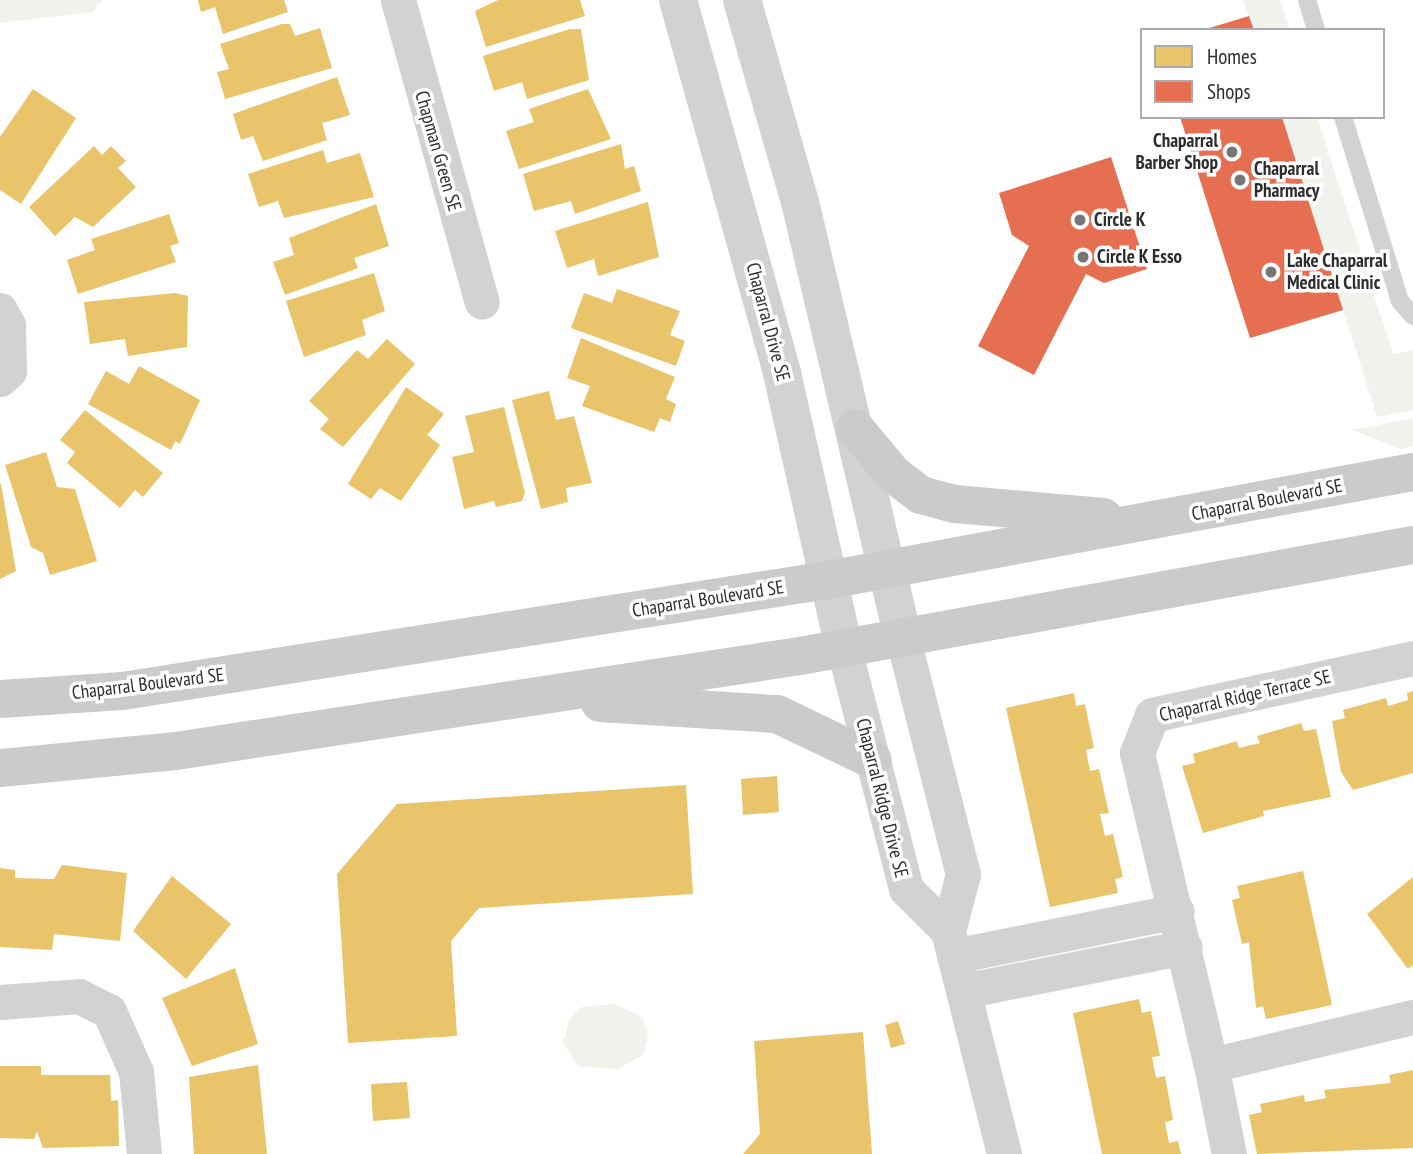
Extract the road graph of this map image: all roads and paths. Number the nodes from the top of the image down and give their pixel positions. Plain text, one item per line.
1 (398, 0) edge
2 (678, 0) edge
3 (742, 0) edge
4 (1307, 0) edge
5 (1315, 28) edge
6 (1344, 119) edge
7 (482, 302) dead end
8 (0, 310) edge
9 (1413, 317) edge
10 (0, 379) edge
11 (855, 428) junction
12 (1413, 472) edge
13 (1154, 521) junction
14 (1413, 545) edge
15 (887, 570) junction
16 (828, 580) junction
17 (904, 639) junction
18 (844, 649) junction
19 (1413, 658) edge
20 (0, 699) edge
21 (521, 699) junction
22 (873, 760) junction
23 (0, 768) edge
24 (1177, 911) junction
25 (951, 944) junction
26 (1185, 947) junction
27 (963, 991) junction
28 (0, 1002) edge
29 (1413, 1017) edge
30 (1211, 1065) junction
31 (145, 1154) edge
32 (1004, 1154) edge
33 (1229, 1154) edge

1 - 7 street, Chapman Green SE
2 - 16 street, Chaparral Drive SE
3 - 11 street
4 - 5 lane
6 - 9 lane
8 - 10 street
11 - 13 main road
11 - 15 street
12 - 13 main road, Chaparral Boulevard SE
13 - 15 main road, Chaparral Boulevard SE
14 - 17 main road
15 - 16 main road, Chaparral Boulevard SE
15 - 17 street
16 - 18 street, Chaparral Drive SE
16 - 20 main road, Chaparral Boulevard SE
17 - 18 main road
17 - 25 street, Chaparral Ridge Drive SE
18 - 21 main road
18 - 22 street, Chaparral Ridge Drive SE
19 - 24 street, Chaparral Ridge Terrace SE
21 - 22 main road
21 - 23 main road
22 - 25 street, Chaparral Ridge Drive SE
24 - 25 street
24 - 26 street, Chaparral Ridge Terrace SE
25 - 27 street, Chaparral Ridge Drive SE
26 - 27 street
26 - 30 street, Chaparral Ridge Terrace SE
27 - 32 street, Chaparral Ridge Drive SE
28 - 31 street
29 - 30 street
30 - 33 street, Chaparral Ridge Terrace SE

